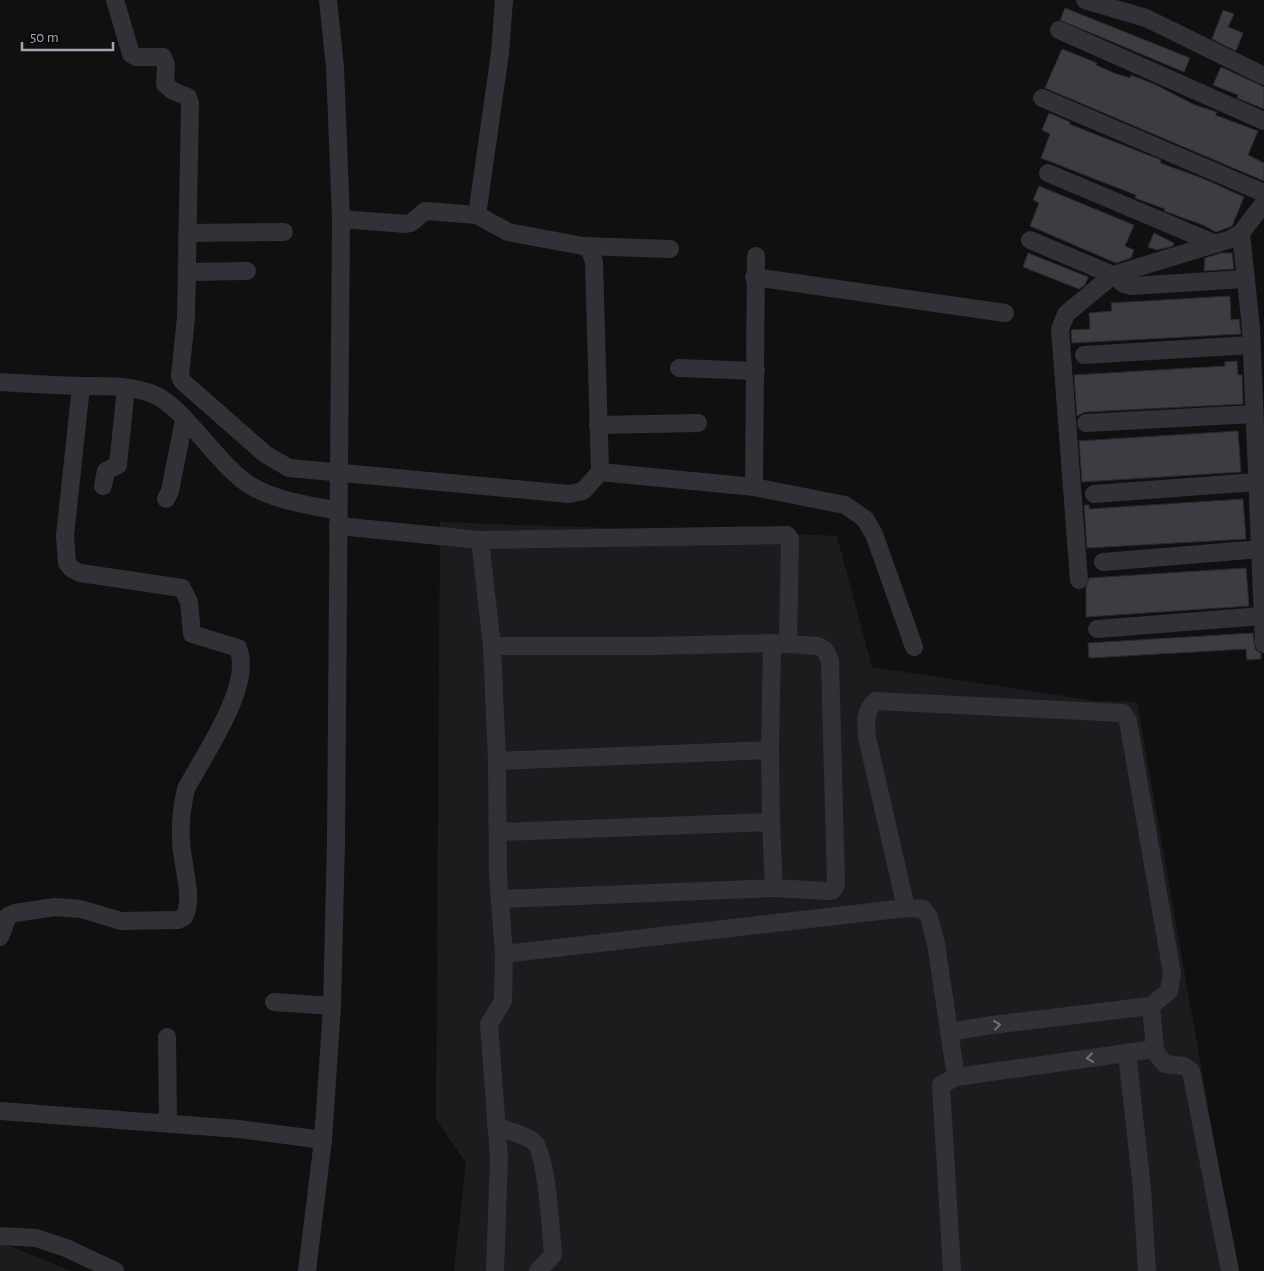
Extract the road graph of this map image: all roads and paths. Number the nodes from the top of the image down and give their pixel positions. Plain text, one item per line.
1 (115, 0) edge
2 (328, 0) edge
3 (504, 0) edge
4 (1085, 0) edge
5 (1059, 30) dead end
6 (1264, 76) edge
7 (1042, 98) dead end
8 (1264, 121) edge
9 (1048, 173) dead end
10 (1264, 193) edge
11 (1264, 203) edge
12 (477, 215) junction
13 (341, 219) junction
14 (284, 232) dead end
15 (1241, 233) junction
16 (187, 234) junction
17 (1030, 240) dead end
18 (1216, 244) junction
19 (583, 246) junction
20 (670, 249) dead end
21 (756, 256) dead end
22 (248, 271) dead end
23 (187, 272) junction
24 (1113, 275) junction
25 (754, 277) junction
26 (1245, 279) junction
27 (1005, 313) dead end
28 (1255, 333) edge
29 (1084, 355) dead end
30 (679, 368) dead end
31 (756, 371) junction
32 (0, 382) edge
33 (81, 386) junction
34 (126, 388) junction
35 (1253, 414) junction
36 (184, 420) junction
37 (698, 423) dead end
38 (1086, 424) dead end
39 (598, 425) junction
40 (600, 472) junction
41 (1256, 482) junction
42 (103, 486) dead end
43 (754, 487) junction
44 (1094, 494) dead end
45 (166, 499) dead end
46 (339, 499) junction
47 (480, 540) junction
48 (1261, 548) junction
49 (1103, 562) dead end
50 (1080, 580) dead end
51 (1262, 616) junction
52 (1097, 629) dead end
53 (780, 644) junction
54 (1264, 644) edge
55 (492, 646) junction
56 (914, 647) dead end
57 (770, 750) junction
58 (497, 761) junction
59 (771, 822) junction
60 (498, 832) junction
61 (774, 888) junction
62 (500, 899) junction
63 (906, 908) junction
64 (0, 937) edge
65 (504, 954) junction
66 (274, 1002) dead end
67 (332, 1006) junction
68 (1151, 1006) junction
69 (949, 1032) junction
70 (167, 1037) dead end
71 (1155, 1048) junction
72 (1127, 1053) junction
73 (956, 1077) junction
74 (0, 1111) edge
75 (168, 1123) junction
76 (496, 1126) junction
77 (322, 1140) junction
78 (0, 1236) edge
79 (115, 1271) edge
80 (307, 1271) edge
81 (495, 1271) edge
82 (538, 1271) edge
83 (952, 1271) edge
84 (1147, 1271) edge
85 (1230, 1271) edge

1 - 16 street
2 - 13 street
3 - 12 street
4 - 6 street
5 - 8 street
7 - 10 street
9 - 18 street
11 - 15 street
12 - 13 street
12 - 19 street
13 - 46 street
14 - 16 street
15 - 18 street
15 - 26 street
16 - 23 street
17 - 24 street
18 - 24 street
19 - 20 street
19 - 39 street
21 - 25 street
22 - 23 street
23 - 46 street
24 - 26 street
24 - 50 street
25 - 27 street
25 - 31 street
26 - 28 street
28 - 29 street
28 - 35 street
30 - 31 street
31 - 43 street
32 - 33 street
33 - 34 street
33 - 64 street
34 - 36 street
34 - 42 street
35 - 38 street
35 - 41 street
36 - 45 street
36 - 46 street
37 - 39 street
39 - 40 street
40 - 43 street
40 - 46 street
41 - 44 street
41 - 48 street
43 - 56 street
46 - 47 street
46 - 67 street
47 - 53 street
47 - 55 street
48 - 49 street
48 - 51 street
51 - 52 street
51 - 54 street
53 - 55 street
53 - 57 street
53 - 61 street
55 - 58 street
57 - 58 street
57 - 59 street
58 - 60 street
59 - 60 street
59 - 61 street
60 - 62 street
61 - 62 street
62 - 65 street
63 - 65 street
63 - 68 street
63 - 69 street
65 - 76 street
66 - 67 street
67 - 77 street
69 -> 68 street
68 - 71 street
69 - 73 street
70 - 75 street
71 - 72 street
71 - 85 street
72 -> 73 street
72 - 84 street
73 - 83 street
74 - 75 street
75 - 77 street
76 - 81 street
76 - 82 street
77 - 80 street
78 - 79 street

